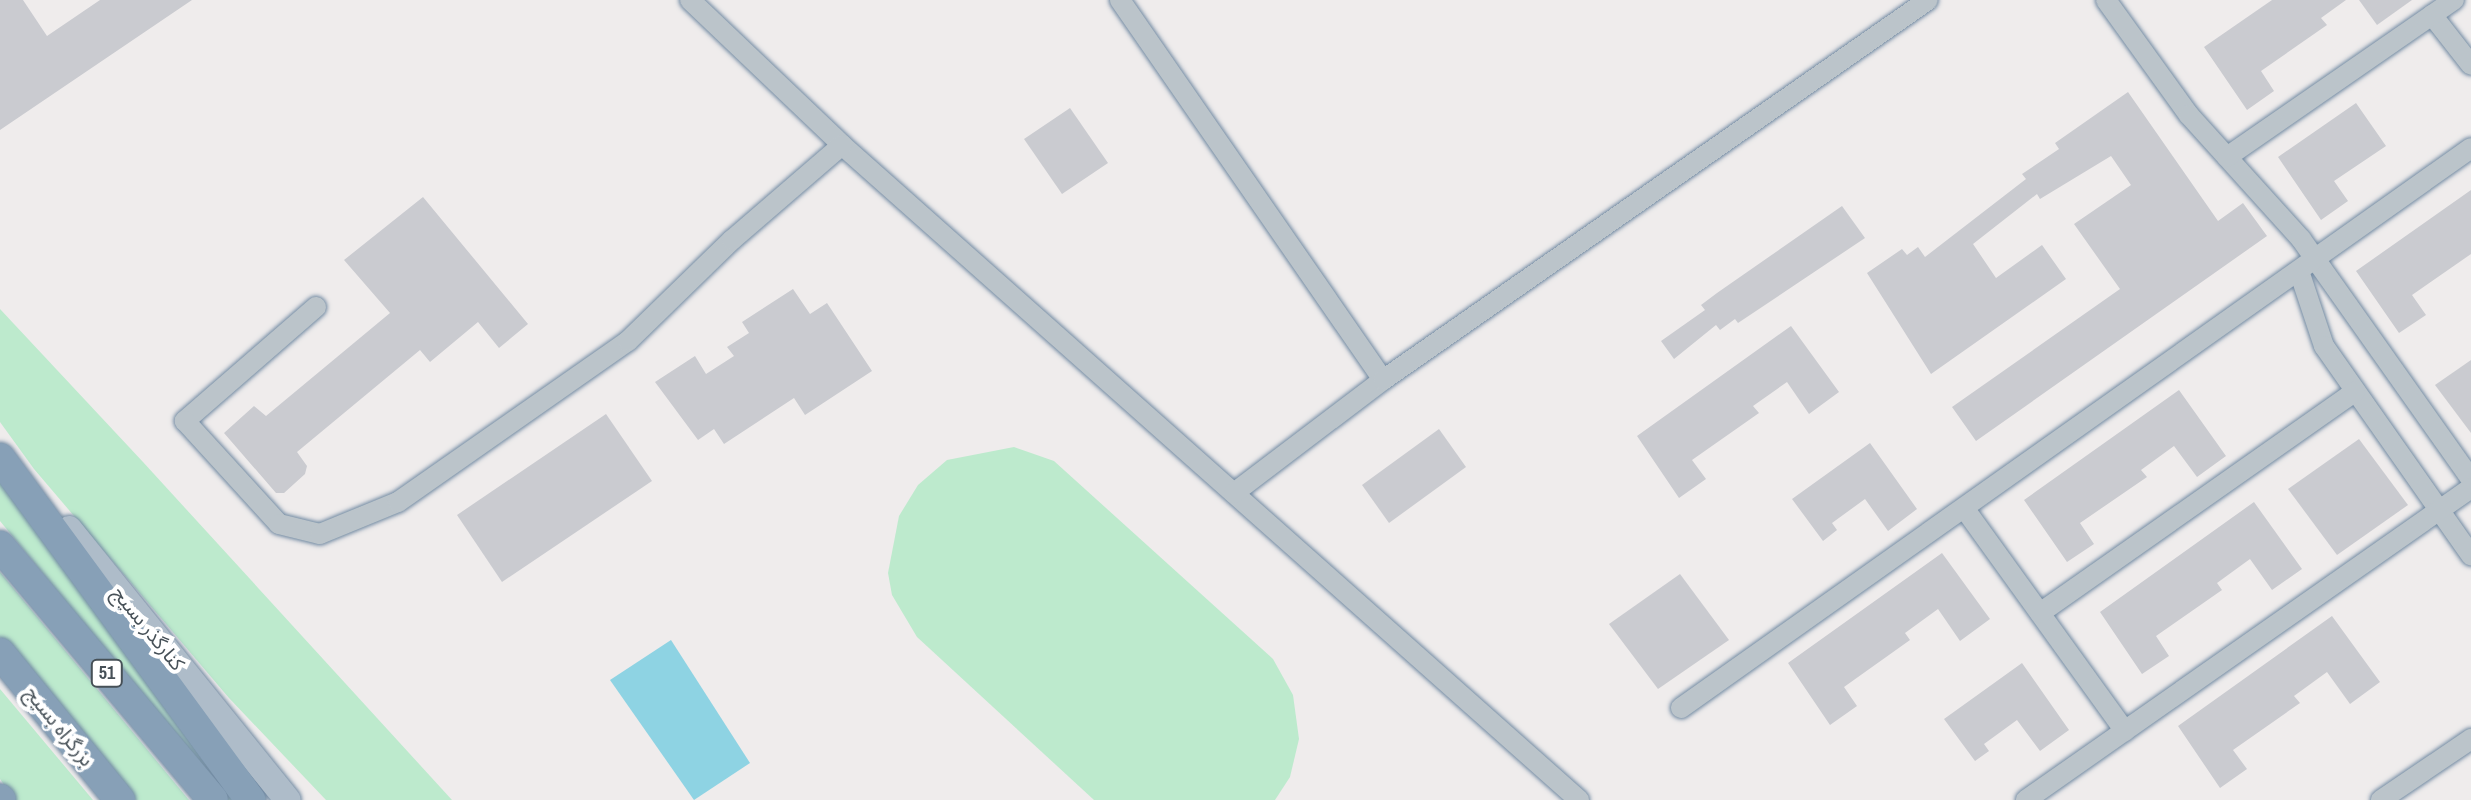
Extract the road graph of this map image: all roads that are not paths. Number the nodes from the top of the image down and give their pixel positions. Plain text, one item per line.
1 (690, 0) edge
2 (1120, 0) edge
3 (1928, 0) edge
4 (2106, 0) edge
5 (2454, 0) edge
6 (2432, 15) junction
7 (2471, 65) edge
8 (842, 145) junction
9 (2471, 148) edge
10 (2227, 157) junction
11 (2316, 259) junction
12 (2299, 271) junction
13 (316, 307) dead end
14 (1383, 380) junction
15 (2355, 392) junction
16 (1, 459) edge
17 (2471, 479) edge
18 (2471, 488) edge
19 (1234, 493) junction
20 (1964, 508) junction
21 (2439, 510) junction
22 (0, 546) edge
23 (2471, 555) edge
24 (2040, 613) junction
25 (0, 653) edge
26 (1681, 708) dead end
27 (2125, 731) junction
28 (2471, 739) edge
29 (269, 775) junction
30 (120, 800) edge
31 (213, 800) edge
32 (250, 800) edge
33 (288, 800) edge
34 (295, 800) edge
35 (1579, 800) edge
36 (2026, 800) edge
37 (2381, 800) edge

1 - 8 lane
2 - 14 lane
3 - 14 lane
4 - 10 lane
5 - 6 lane
6 - 7 lane
6 - 10 lane
8 - 13 lane
8 - 19 lane
9 - 11 lane
10 - 11 lane
11 - 12 lane
11 - 17 lane
12 - 15 lane
12 - 20 lane
14 - 19 lane
15 - 21 lane
15 - 24 lane
16 - 29 main road, کنارگذر بسیج
16 - 32 highway
18 - 21 lane
19 - 35 lane
20 - 24 lane
20 - 26 lane
21 - 23 lane
21 - 27 lane
22 - 31 highway, 51
24 - 27 lane
25 - 30 highway, بزرگراه بسیج
27 - 36 lane
28 - 37 lane
29 - 33 main road, کنارگذر بسیج
29 - 34 main road

